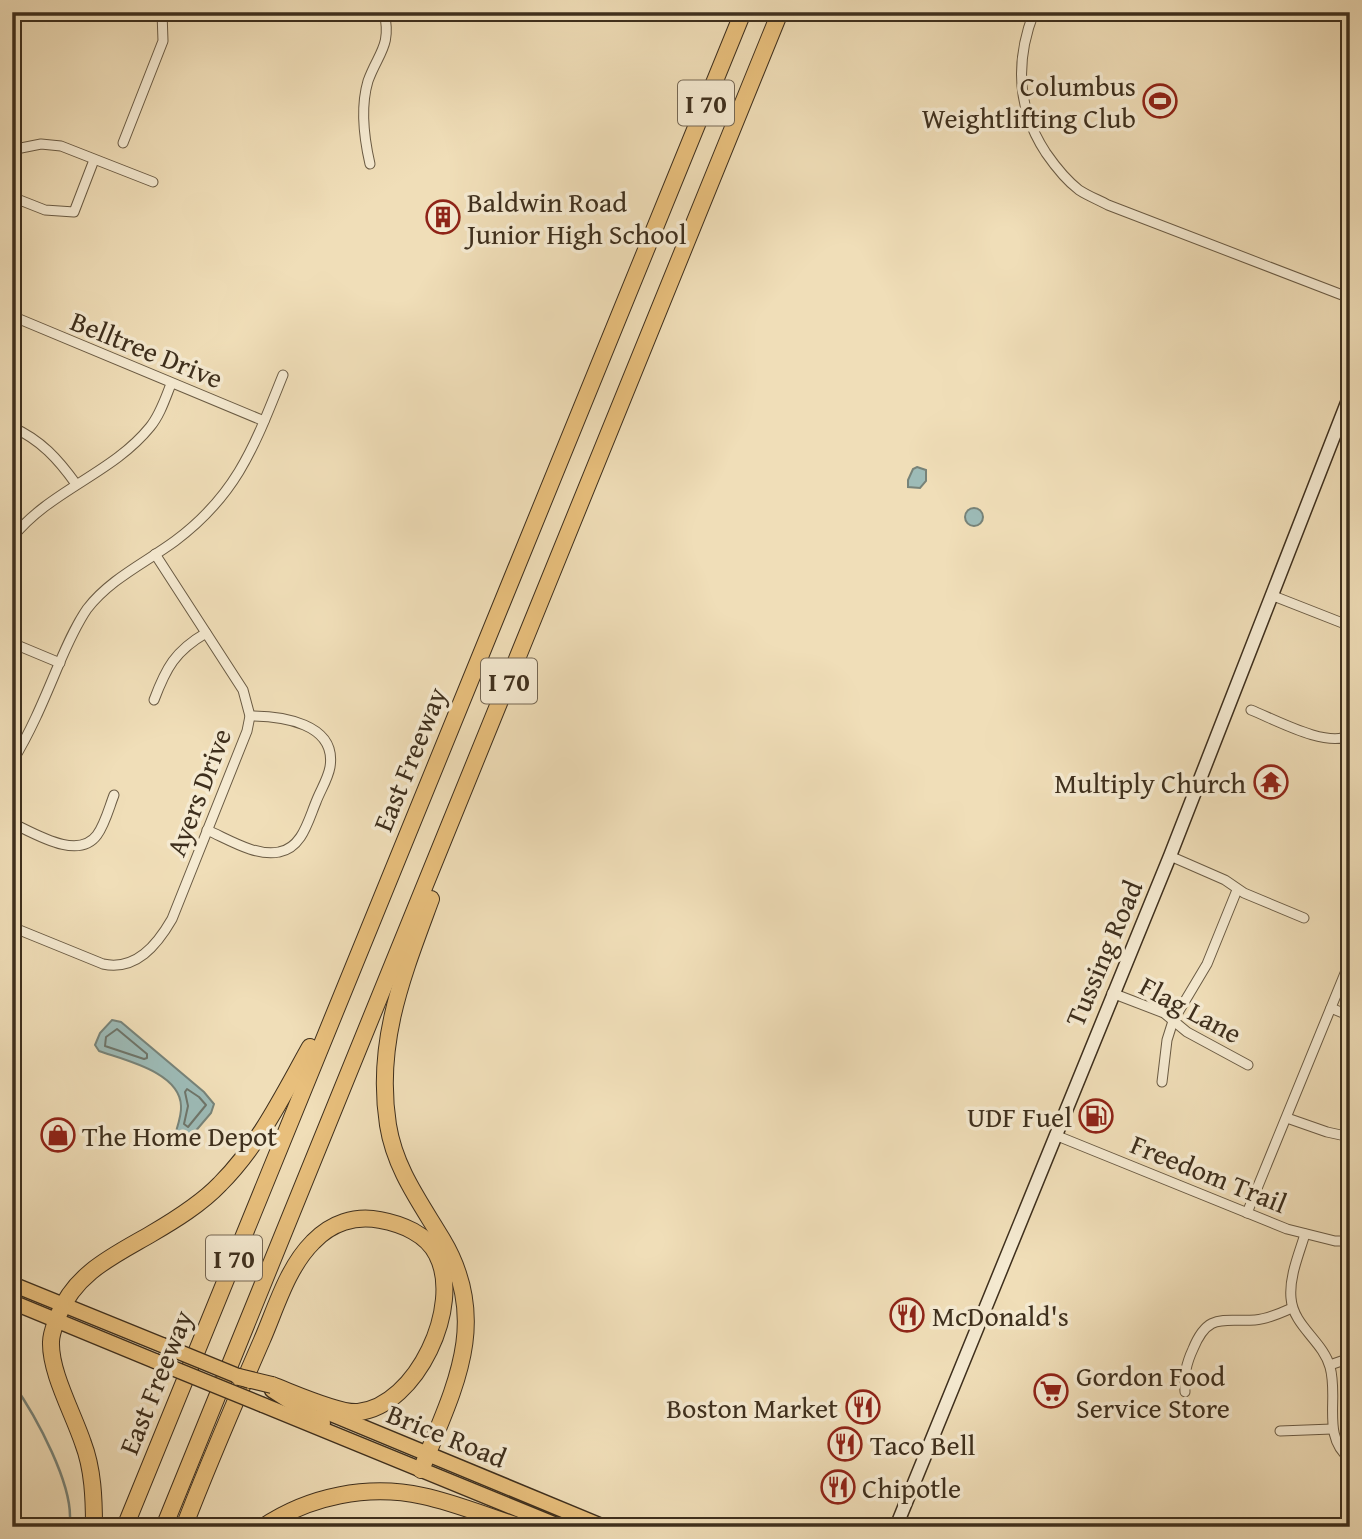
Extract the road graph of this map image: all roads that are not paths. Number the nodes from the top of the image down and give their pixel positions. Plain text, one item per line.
1 (162, 12) edge
2 (384, 12) edge
3 (743, 12) edge
4 (780, 12) edge
5 (1034, 12) edge
6 (123, 143) dead end
7 (21, 148) dead end
8 (94, 160) junction
9 (370, 164) dead end
10 (153, 183) dead end
11 (12, 197) edge
12 (1350, 298) edge
13 (12, 316) edge
14 (283, 375) dead end
15 (171, 384) junction
16 (1349, 399) edge
17 (264, 421) junction
18 (12, 427) edge
19 (76, 484) junction
20 (12, 538) edge
21 (155, 554) junction
22 (1271, 595) junction
23 (533, 624) junction
24 (1350, 626) edge
25 (206, 633) junction
26 (12, 643) edge
27 (60, 663) junction
28 (154, 700) dead end
29 (1251, 710) dead end
30 (250, 716) junction
31 (1350, 735) edge
32 (13, 759) edge
33 (114, 795) dead end
34 (12, 823) edge
35 (207, 830) junction
36 (1170, 856) junction
37 (1237, 890) junction
38 (1304, 918) dead end
39 (12, 927) edge
40 (1350, 961) edge
41 (343, 990) junction
42 (1112, 993) junction
43 (1331, 1008) junction
44 (1350, 1016) edge
45 (1173, 1021) junction
46 (1248, 1065) dead end
47 (1162, 1082) dead end
48 (1287, 1118) junction
49 (1055, 1135) junction
50 (1350, 1137) edge
51 (1247, 1213) junction
52 (1305, 1234) junction
53 (1350, 1241) edge
54 (12, 1284) edge
55 (12, 1302) edge
56 (63, 1304) junction
57 (1292, 1308) junction
58 (1205, 1312) dead end
59 (56, 1321) junction
60 (1210, 1323) junction
61 (162, 1345) junction
62 (1350, 1357) edge
63 (1330, 1365) junction
64 (239, 1377) joint
65 (271, 1387) junction
66 (1185, 1392) dead end
67 (1332, 1429) junction
68 (1280, 1430) dead end
69 (353, 1443) junction
70 (428, 1454) junction
71 (1350, 1459) edge
72 (421, 1471) junction
73 (94, 1527) edge
74 (125, 1527) edge
75 (164, 1527) edge
76 (184, 1527) edge
77 (263, 1527) edge
78 (521, 1527) edge
79 (561, 1527) edge
80 (604, 1527) edge
81 (896, 1527) edge

1 - 6 street
2 - 9 street
3 - 41 highway, East Freeway / I 70
4 - 23 highway, I 70
5 - 12 street
7 - 8 street
8 - 10 street
8 - 11 street
13 - 15 street, Belltree Drive
14 - 17 street
15 - 17 street, Belltree Drive
15 - 19 street
16 - 22 main road, Tussing Road
17 - 21 street
18 - 19 street
19 - 20 street
21 - 25 street, Ayers Drive
21 - 27 street
22 - 24 street
22 - 36 main road, Tussing Road
23 - 70 highway
23 - 75 highway, I 70
25 - 28 street
25 - 30 street, Ayers Drive
26 - 27 street
27 - 32 street
29 - 31 street
30 - 35 street, Ayers Drive
30 - 35 street
33 - 34 street
35 - 39 street, Ayers Drive
36 - 37 street
36 - 42 main road, Tussing Road
37 - 38 street
37 - 45 street
40 - 43 street
41 - 56 highway
41 - 74 highway, East Freeway / I 70
42 - 45 street, Flag Lane
42 - 49 main road, Tussing Road
43 - 44 street
43 - 48 street
45 - 46 street, Flag Lane
45 - 47 street
48 - 50 street
48 - 51 street
49 - 51 street, Freedom Trail
49 - 81 main road, Tussing Road
51 - 52 street, Freedom Trail
52 - 53 street, Freedom Trail
52 - 57 street
54 - 56 main road, Brice Road
55 - 59 main road, Brice Road
56 - 59 highway
56 - 61 main road, Brice Road
57 - 60 street
57 - 63 street
58 - 60 street
59 - 61 main road, Brice Road
59 - 69 main road, Brice Road, bridge
59 - 73 highway
60 - 66 street
61 - 64 main road, Brice Road, bridge
62 - 63 street
63 - 67 street
64 - 65 highway, bridge
65 - 69 main road, Brice Road
65 - 70 main road, Brice Road
65 - 76 highway
67 - 68 street
67 - 71 street
69 - 72 main road, Brice Road
70 - 72 highway
70 - 80 main road, Brice Road
72 - 79 main road, Brice Road
77 - 78 highway

